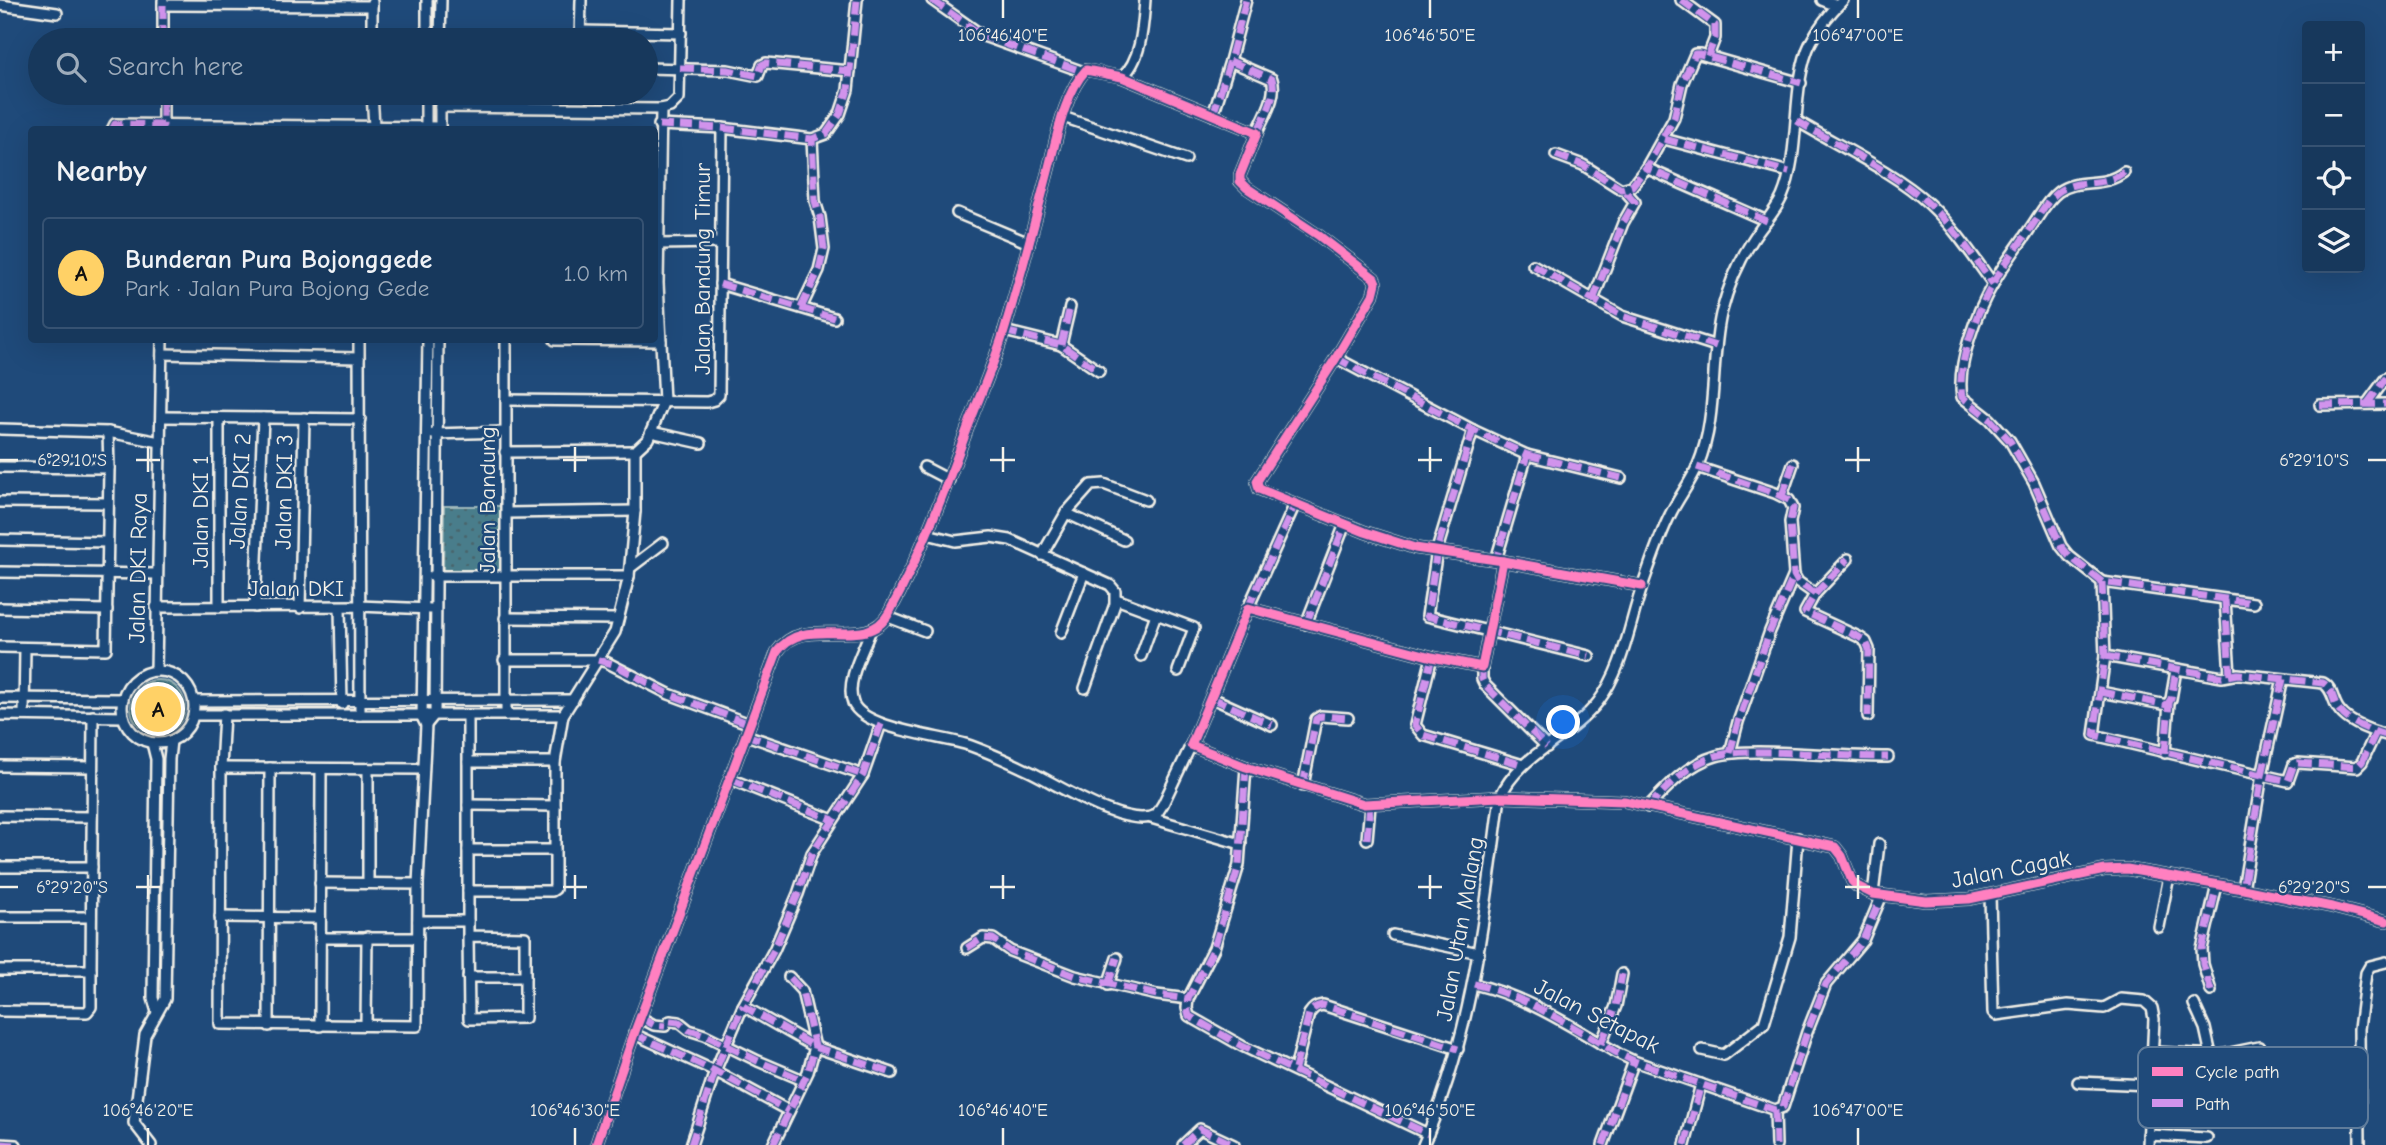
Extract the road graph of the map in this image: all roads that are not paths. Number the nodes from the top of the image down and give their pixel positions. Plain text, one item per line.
1 (427, 0) edge
2 (441, 0) edge
3 (581, 0) edge
4 (681, 0) edge
5 (858, 0) edge
6 (932, 0) edge
7 (1145, 0) edge
8 (1246, 0) edge
9 (1681, 0) edge
10 (1822, 0) edge
11 (163, 2) edge
12 (372, 3) edge
13 (1840, 3) edge
14 (0, 5) edge
15 (57, 13) dead end
16 (163, 28) edge
17 (372, 28) edge
18 (427, 28) edge
19 (440, 28) edge
20 (581, 28) edge
21 (681, 33) junction
22 (658, 34) edge
23 (1708, 56) junction
24 (1230, 61) junction
25 (658, 68) edge
26 (680, 68) junction
27 (850, 71) junction
28 (1084, 72) junction
29 (1122, 77) junction
30 (1801, 83) junction
31 (163, 105) edge
32 (373, 105) edge
33 (426, 105) edge
34 (464, 106) joint
35 (440, 107) joint
36 (516, 107) joint
37 (661, 109) junction
38 (1213, 114) junction
39 (1063, 117) junction
40 (1797, 121) junction
41 (163, 125) junction
42 (659, 125) junction
43 (115, 126) edge
44 (229, 126) edge
45 (374, 126) edge
46 (426, 126) edge
47 (440, 126) edge
48 (722, 128) junction
49 (1257, 133) junction
50 (812, 139) junction
51 (1664, 139) junction
52 (658, 141) edge
53 (1556, 155) dead end
54 (1186, 159) dead end
55 (1646, 168) junction
56 (1789, 172) junction
57 (2124, 172) dead end
58 (1628, 188) junction
59 (957, 214) dead end
60 (1767, 220) junction
61 (720, 243) junction
62 (1029, 243) junction
63 (658, 244) edge
64 (1533, 264) dead end
65 (720, 284) junction
66 (1993, 284) junction
67 (1593, 300) junction
68 (658, 306) edge
69 (1070, 307) dead end
70 (802, 308) junction
71 (834, 318) dead end
72 (1004, 331) junction
73 (658, 341) edge
74 (661, 341) junction
75 (162, 343) edge
76 (359, 343) edge
77 (428, 343) edge
78 (438, 343) edge
79 (506, 343) edge
80 (1061, 345) junction
81 (1716, 346) junction
82 (162, 354) junction
83 (359, 358) junction
84 (1336, 358) junction
85 (1099, 371) dead end
86 (2386, 378) edge
87 (506, 400) junction
88 (664, 401) junction
89 (2367, 404) junction
90 (2386, 404) edge
91 (2320, 405) dead end
92 (162, 417) junction
93 (219, 418) junction
94 (263, 418) junction
95 (304, 418) junction
96 (360, 419) junction
97 (0, 429) edge
98 (1473, 430) junction
99 (108, 432) junction
100 (505, 432) junction
101 (651, 432) junction
102 (433, 434) junction
103 (160, 442) junction
104 (701, 443) dead end
105 (635, 451) junction
106 (505, 452) junction
107 (1527, 455) junction
108 (1793, 464) dead end
109 (0, 467) edge
110 (924, 467) dead end
111 (1697, 467) junction
112 (109, 468) junction
113 (1620, 478) dead end
114 (948, 480) junction
115 (1782, 496) junction
116 (1146, 500) dead end
117 (0, 502) edge
118 (108, 503) junction
119 (1295, 504) junction
120 (635, 511) junction
121 (507, 513) junction
122 (1066, 513) junction
123 (1345, 524) junction
124 (927, 534) junction
125 (0, 540) edge
126 (1124, 540) dead end
127 (107, 542) junction
128 (663, 543) dead end
129 (1437, 550) junction
130 (1042, 555) junction
131 (1848, 559) dead end
132 (1500, 560) junction
133 (0, 572) edge
134 (630, 572) junction
135 (1084, 573) junction
136 (108, 574) junction
137 (156, 574) junction
138 (1794, 575) junction
139 (426, 576) junction
140 (437, 576) junction
141 (506, 576) junction
142 (2102, 582) junction
143 (1642, 586) junction
144 (1815, 594) junction
145 (1116, 599) junction
146 (2225, 600) junction
147 (2254, 603) dead end
148 (359, 606) junction
149 (156, 607) junction
150 (219, 607) junction
151 (255, 607) junction
152 (0, 608) edge
153 (300, 608) junction
154 (340, 608) junction
155 (426, 608) junction
156 (1248, 608) junction
157 (437, 609) junction
158 (107, 610) junction
159 (1156, 614) junction
160 (888, 617) junction
161 (505, 618) junction
162 (618, 619) junction
163 (1306, 624) junction
164 (1488, 630) junction
165 (925, 631) dead end
166 (870, 632) junction
167 (1061, 633) dead end
168 (0, 647) edge
169 (25, 648) junction
170 (1141, 656) dead end
171 (1590, 656) dead end
172 (2105, 656) junction
173 (1432, 657) junction
174 (504, 660) junction
175 (598, 660) junction
176 (1482, 667) junction
177 (2176, 670) junction
178 (156, 671) junction
179 (1178, 671) dead end
180 (2230, 675) junction
181 (2283, 679) junction
182 (1085, 688) dead end
183 (2101, 692) junction
184 (0, 698) edge
185 (24, 698) junction
186 (123, 698) junction
187 (1212, 698) junction
188 (342, 700) junction
189 (360, 700) junction
190 (423, 700) junction
191 (434, 700) junction
192 (504, 700) junction
193 (573, 700) junction
194 (194, 701) junction
195 (2169, 703) junction
196 (224, 714) junction
197 (435, 714) junction
198 (0, 715) edge
199 (24, 715) junction
200 (194, 715) junction
201 (343, 715) junction
202 (360, 715) junction
203 (468, 715) junction
204 (506, 715) junction
205 (563, 715) junction
206 (93, 716) junction
207 (1868, 716) dead end
208 (123, 717) junction
209 (1348, 718) dead end
210 (424, 721) junction
211 (750, 724) junction
212 (881, 724) junction
213 (1272, 725) dead end
214 (2376, 732) junction
215 (746, 734) junction
216 (2386, 735) edge
217 (172, 741) junction
218 (152, 743) junction
219 (1191, 745) junction
220 (1547, 747) junction
221 (1730, 753) junction
222 (2165, 753) junction
223 (1888, 757) dead end
224 (468, 762) junction
225 (555, 762) junction
226 (1523, 765) junction
227 (0, 766) edge
228 (92, 766) junction
229 (1246, 767) junction
230 (221, 768) junction
231 (270, 768) junction
232 (423, 768) junction
233 (321, 769) junction
234 (368, 769) junction
235 (863, 775) junction
236 (2262, 775) junction
237 (730, 779) junction
238 (1303, 786) junction
239 (1500, 797) junction
240 (468, 805) junction
241 (1370, 805) junction
242 (555, 806) junction
243 (1648, 807) junction
244 (0, 816) edge
245 (92, 817) junction
246 (1151, 818) junction
247 (833, 820) junction
248 (1798, 838) junction
249 (1367, 839) dead end
250 (1241, 844) junction
251 (1879, 844) dead end
252 (468, 850) junction
253 (555, 850) junction
254 (0, 867) edge
255 (92, 867) junction
256 (2169, 876) junction
257 (320, 883) junction
258 (368, 883) junction
259 (418, 884) junction
260 (2217, 885) junction
261 (2243, 889) junction
262 (468, 891) junction
263 (1877, 895) junction
264 (1990, 895) junction
265 (0, 917) edge
266 (92, 917) junction
267 (220, 917) junction
268 (270, 918) junction
269 (320, 918) junction
270 (418, 921) junction
271 (468, 921) junction
272 (2386, 921) edge
273 (2159, 927) dead end
274 (1393, 935) dead end
275 (468, 936) junction
276 (367, 937) junction
277 (320, 938) junction
278 (418, 938) junction
279 (967, 948) dead end
280 (1479, 953) junction
281 (1117, 958) dead end
282 (2386, 962) edge
283 (0, 970) edge
284 (91, 970) junction
285 (1622, 974) dead end
286 (468, 977) junction
287 (525, 977) junction
288 (789, 977) dead end
289 (1474, 984) junction
290 (1108, 985) junction
291 (2211, 991) dead end
292 (1188, 999) junction
293 (2194, 1004) dead end
294 (743, 1006) junction
295 (0, 1011) edge
296 (157, 1012) junction
297 (641, 1018) junction
298 (366, 1025) junction
299 (269, 1026) junction
300 (320, 1026) junction
301 (634, 1034) junction
302 (1601, 1044) junction
303 (725, 1045) junction
304 (814, 1046) junction
305 (2152, 1047) edge
306 (2209, 1047) edge
307 (2359, 1047) edge
308 (1458, 1049) junction
309 (1702, 1050) dead end
310 (1634, 1061) junction
311 (1295, 1069) junction
312 (715, 1071) junction
313 (892, 1073) dead end
314 (803, 1080) junction
315 (2078, 1082) dead end
316 (1701, 1084) junction
317 (2138, 1084) edge
318 (1775, 1110) junction
319 (789, 1111) junction
320 (1428, 1134) junction
321 (2207, 1138) dead end
322 (2148, 1140) edge
323 (2191, 1141) edge
324 (0, 1144) edge
325 (16, 1145) edge
326 (151, 1145) edge
327 (596, 1145) edge
328 (691, 1145) edge
329 (773, 1145) edge
330 (1183, 1145) edge
331 (1234, 1145) edge
332 (1423, 1145) edge
333 (1603, 1145) edge
334 (1685, 1145) edge
335 (1776, 1145) edge

1 - 18 street
2 - 19 street
3 - 20 street
4 - 21 street
5 - 27 street
6 - 28 street
7 - 29 street
8 - 24 street
9 - 23 street
10 - 13 street
11 - 12 street
11 - 16 street
12 - 17 street
13 - 30 street
14 - 15 street
21 - 22 street
21 - 26 street
23 - 30 street
23 - 51 street
24 - 38 street
24 - 49 street
25 - 26 street
26 - 27 street
26 - 37 street
27 - 50 street
28 - 29 street
28 - 39 street
29 - 38 street
30 - 40 street
31 - 41 street
32 - 45 street
33 - 46 street
34 - 35 street
34 - 36 street
35 - 47 street
36 - 37 street
37 - 42 street
38 - 49 street
39 - 54 street
39 - 62 street
40 - 56 street
40 - 66 street
41 - 43 street
41 - 44 street
42 - 48 street
42 - 52 street
48 - 50 street
48 - 61 street, Jalan Bandung Timur
49 - 84 street
50 - 70 street
51 - 55 street
51 - 56 street
53 - 58 street
55 - 58 street
55 - 60 street
56 - 60 street
57 - 66 street
58 - 67 street
59 - 62 street
60 - 81 street
61 - 63 street
61 - 65 street, Jalan Bandung Timur
62 - 72 street
64 - 67 street
65 - 70 street
65 - 88 street, Jalan Bandung Timur
66 - 142 street
67 - 81 street
68 - 74 street
69 - 80 street
70 - 71 street
72 - 80 street
72 - 114 street
73 - 74 street
74 - 88 street
75 - 82 street, Jalan DKI Raya
76 - 83 street
77 - 102 street
78 - 102 street
79 - 87 street, Jalan Bandung
80 - 85 street
81 - 111 street
82 - 83 street
82 - 92 street, Jalan DKI Raya
83 - 96 street
84 - 98 street
84 - 119 street
86 - 89 street
87 - 88 street
87 - 100 street, Jalan Bandung
88 - 101 street
89 - 90 street
89 - 91 street
92 - 93 street
92 - 103 street, Jalan DKI Raya
93 - 94 street
93 - 150 street, Jalan DKI 1
94 - 95 street
94 - 151 street, Jalan DKI 2
95 - 96 street
95 - 153 street, Jalan DKI 3
96 - 148 street
97 - 99 street
98 - 107 street
98 - 129 street
99 - 103 street
99 - 112 street
100 - 102 street
100 - 106 street, Jalan Bandung
101 - 104 street
101 - 105 street
102 - 139 street
102 - 140 street
103 - 137 street, Jalan DKI Raya
105 - 106 street
105 - 120 street
106 - 121 street, Jalan Bandung
107 - 113 street
107 - 132 street
108 - 115 street
109 - 112 street
110 - 114 street
111 - 115 street
111 - 143 street
112 - 118 street
114 - 124 street
115 - 138 street
116 - 122 street
117 - 118 street
118 - 127 street
119 - 123 street
119 - 156 street
120 - 121 street
120 - 134 street
121 - 141 street, Jalan Bandung
122 - 126 street
122 - 130 street
123 - 129 street
123 - 163 street
124 - 130 street
124 - 160 street
125 - 127 street
127 - 136 street
128 - 134 street
129 - 132 street
129 - 164 street
130 - 135 street
131 - 144 street
132 - 143 street
132 - 164 street
133 - 136 street
134 - 141 street
134 - 162 street
135 - 145 street
135 - 167 street
136 - 137 street
136 - 158 street
137 - 149 street, Jalan DKI Raya
138 - 144 street
138 - 221 street
139 - 140 street
139 - 155 street
140 - 141 street
140 - 157 street
141 - 161 street, Jalan Bandung
142 - 146 street
142 - 172 street
143 - 220 street
144 - 207 street
145 - 159 street
145 - 182 street
146 - 147 street
146 - 180 street
148 - 154 street, Jalan DKI
148 - 155 street, Jalan DKI
148 - 189 street
149 - 150 street, Jalan DKI
149 - 178 street, Jalan DKI Raya
150 - 151 street, Jalan DKI
151 - 153 street, Jalan DKI
152 - 158 street
153 - 154 street, Jalan DKI
154 - 188 street
155 - 157 street, Jalan DKI
155 - 190 street
156 - 163 street
156 - 187 street
157 - 191 street
158 - 169 street
159 - 170 street
159 - 179 street
160 - 165 street
160 - 166 street
161 - 162 street
161 - 174 street, Jalan Bandung
162 - 175 street
163 - 173 street
164 - 171 street
164 - 176 street
166 - 211 street
166 - 212 street
168 - 169 street
169 - 185 street
172 - 177 street
172 - 183 street
173 - 176 street
173 - 226 street
174 - 175 street
174 - 192 street, Jalan Bandung
175 - 193 street
175 - 211 street
176 - 220 street
177 - 180 street
177 - 195 street
178 - 186 street
178 - 194 street
180 - 181 street
181 - 214 street
181 - 236 street
183 - 195 street
183 - 222 street
184 - 185 street
185 - 186 street
185 - 199 street
186 - 208 street
187 - 213 street
187 - 219 street
188 - 189 street
188 - 194 street
188 - 201 street
189 - 190 street
189 - 202 street
190 - 191 street
190 - 210 street
191 - 192 street
191 - 197 street
192 - 193 street
192 - 204 street, Jalan Bandung
193 - 205 street
194 - 200 street
195 - 222 street
196 - 200 street
196 - 201 street
196 - 230 street
197 - 203 street
197 - 210 street
198 - 199 street
199 - 206 street
200 - 217 street
201 - 202 street
202 - 210 street
203 - 204 street
203 - 224 street
204 - 205 street
205 - 225 street
206 - 208 street
206 - 228 street
208 - 218 street
209 - 238 street
210 - 232 street
211 - 215 street
212 - 235 street
212 - 246 street
214 - 216 street
214 - 236 street
215 - 235 street
215 - 237 street
217 - 218 street
217 - 296 street
218 - 296 street
219 - 229 street
219 - 246 street
220 - 226 street
221 - 223 street
221 - 243 street
222 - 236 street
224 - 225 street
224 - 240 street
225 - 242 street
226 - 239 street
227 - 228 street
228 - 245 street
229 - 238 street
229 - 250 street
230 - 231 street
230 - 267 street
231 - 233 street
231 - 268 street
232 - 234 street
232 - 259 street
233 - 234 street
233 - 257 street
234 - 258 street
235 - 247 street
236 - 261 street
237 - 247 street
237 - 297 street
238 - 241 street
239 - 241 street
239 - 243 street
239 - 280 street, Jalan Utan Malang
240 - 242 street
240 - 252 street
241 - 249 street
242 - 253 street
243 - 248 street
244 - 245 street
245 - 255 street
246 - 250 street
247 - 294 street
248 - 263 street
248 - 309 street
250 - 292 street
251 - 263 street
252 - 253 street
252 - 262 street
253 - 262 street
254 - 255 street
255 - 266 street
256 - 260 street, Jalan Cagak
256 - 264 street, Jalan Cagak
256 - 273 street
257 - 258 street
257 - 269 street
258 - 259 street
259 - 270 street
260 - 261 street, Jalan Cagak
260 - 291 street
261 - 272 street, Jalan Cagak
262 - 271 street
263 - 264 street, Jalan Cagak
263 - 318 street
264 - 305 street
265 - 266 street
266 - 284 street
267 - 268 street
267 - 299 street
268 - 269 street
268 - 299 street
269 - 277 street
270 - 271 street
270 - 278 street
271 - 275 street
274 - 280 street
275 - 286 street
275 - 287 street
276 - 277 street
276 - 278 street
276 - 298 street
277 - 300 street
278 - 298 street
279 - 290 street
280 - 289 street, Jalan Utan Malang
281 - 290 street
282 - 307 street
283 - 284 street
284 - 295 street
285 - 302 street
286 - 287 street
286 - 287 street
288 - 304 street
289 - 302 street, Jalan Setapak
289 - 308 street, Jalan Utan Malang
290 - 292 street
292 - 311 street
293 - 306 street
294 - 303 street
294 - 304 street
296 - 326 street
297 - 301 street
297 - 303 street
298 - 300 street
299 - 300 street
301 - 312 street
301 - 327 street
302 - 310 street, Jalan Setapak
303 - 312 street
303 - 314 street
304 - 313 street
304 - 314 street
308 - 311 street
308 - 320 street, Jalan Utan Malang
310 - 316 street, Jalan Setapak
310 - 333 street
311 - 320 street
312 - 319 street
312 - 328 street
314 - 319 street
315 - 317 street
316 - 318 street, Jalan Setapak
316 - 334 street
318 - 335 street
319 - 329 street
320 - 332 street, Jalan Utan Malang
321 - 323 street
322 - 323 street
324 - 325 street
330 - 331 street

